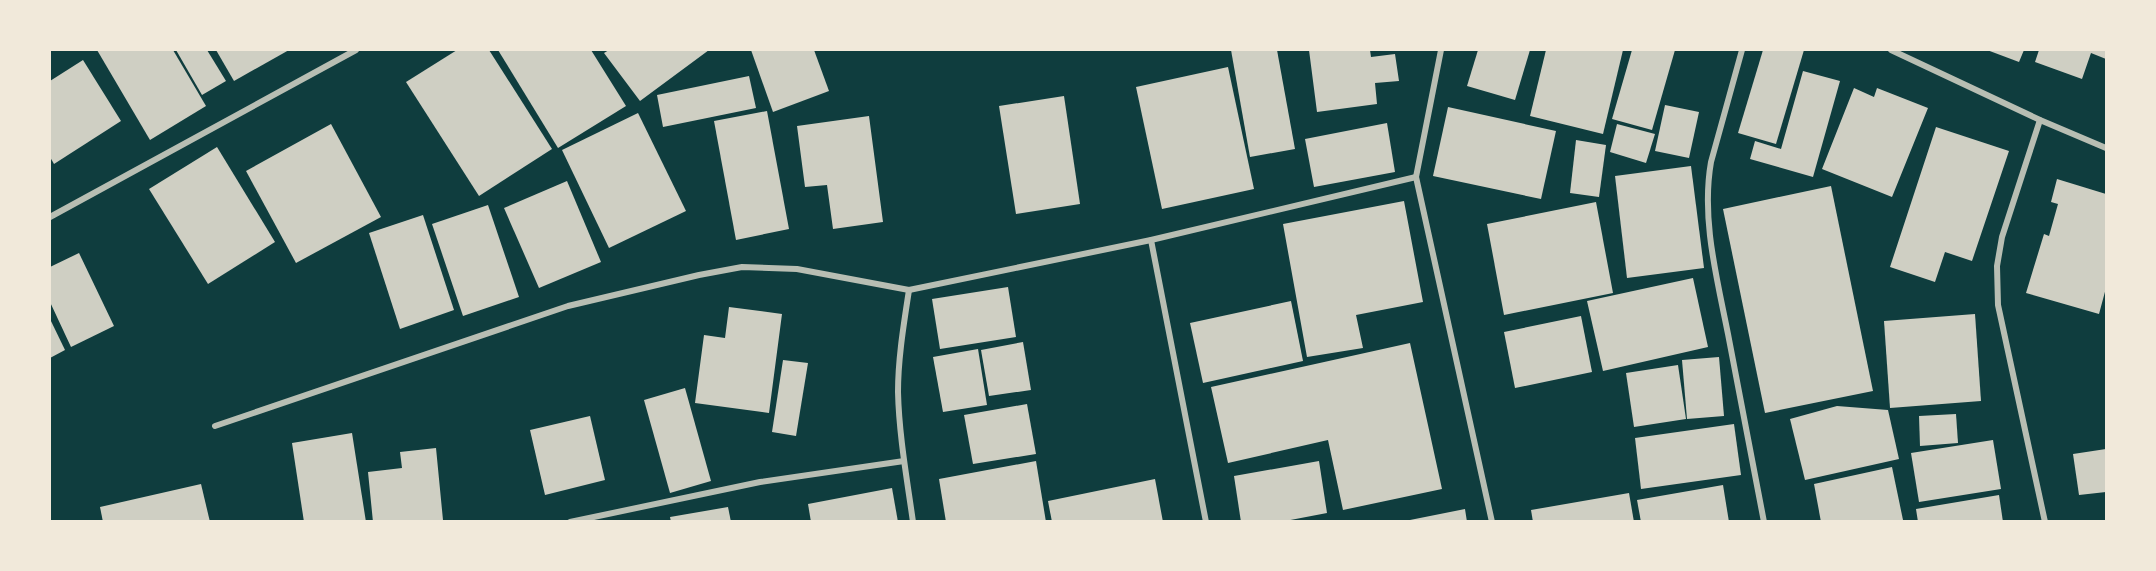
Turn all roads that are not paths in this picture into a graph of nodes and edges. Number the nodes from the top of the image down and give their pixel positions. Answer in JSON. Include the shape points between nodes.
{"nodes":[{"id":1,"x":356,"y":50,"type":"edge"},
{"id":2,"x":1441,"y":50,"type":"edge"},
{"id":3,"x":1742,"y":50,"type":"edge"},
{"id":4,"x":1891,"y":50,"type":"edge"},
{"id":5,"x":2040,"y":120,"type":"junction"},
{"id":6,"x":2106,"y":148,"type":"edge"},
{"id":7,"x":1416,"y":177,"type":"junction"},
{"id":8,"x":50,"y":217,"type":"edge"},
{"id":9,"x":1151,"y":240,"type":"junction"},
{"id":10,"x":909,"y":290,"type":"junction"},
{"id":11,"x":214,"y":426,"type":"dead end"},
{"id":12,"x":904,"y":461,"type":"junction"},
{"id":13,"x":570,"y":522,"type":"edge"},
{"id":14,"x":913,"y":522,"type":"edge"},
{"id":15,"x":1206,"y":522,"type":"edge"},
{"id":16,"x":1492,"y":522,"type":"edge"},
{"id":17,"x":1764,"y":522,"type":"edge"},
{"id":18,"x":2045,"y":522,"type":"edge"}],
"edges":[{"from":1,"to":8,"type":"street"},
{"from":2,"to":7,"type":"street"},
{"from":3,"to":17,"type":"street","via":[[1711,162],[1708,201],[1712,248]]},
{"from":4,"to":5,"type":"street"},
{"from":5,"to":6,"type":"street"},
{"from":5,"to":18,"type":"street","via":[[2002,237],[1997,266],[1998,305]]},
{"from":7,"to":9,"type":"street"},
{"from":7,"to":16,"type":"street"},
{"from":9,"to":10,"type":"street"},
{"from":9,"to":15,"type":"street"},
{"from":10,"to":11,"type":"street","via":[[797,269],[742,267],[699,275],[568,306]]},
{"from":10,"to":12,"type":"street","via":[[898,391]]},
{"from":12,"to":13,"type":"street","via":[[760,482]]},
{"from":12,"to":14,"type":"street"}]}
